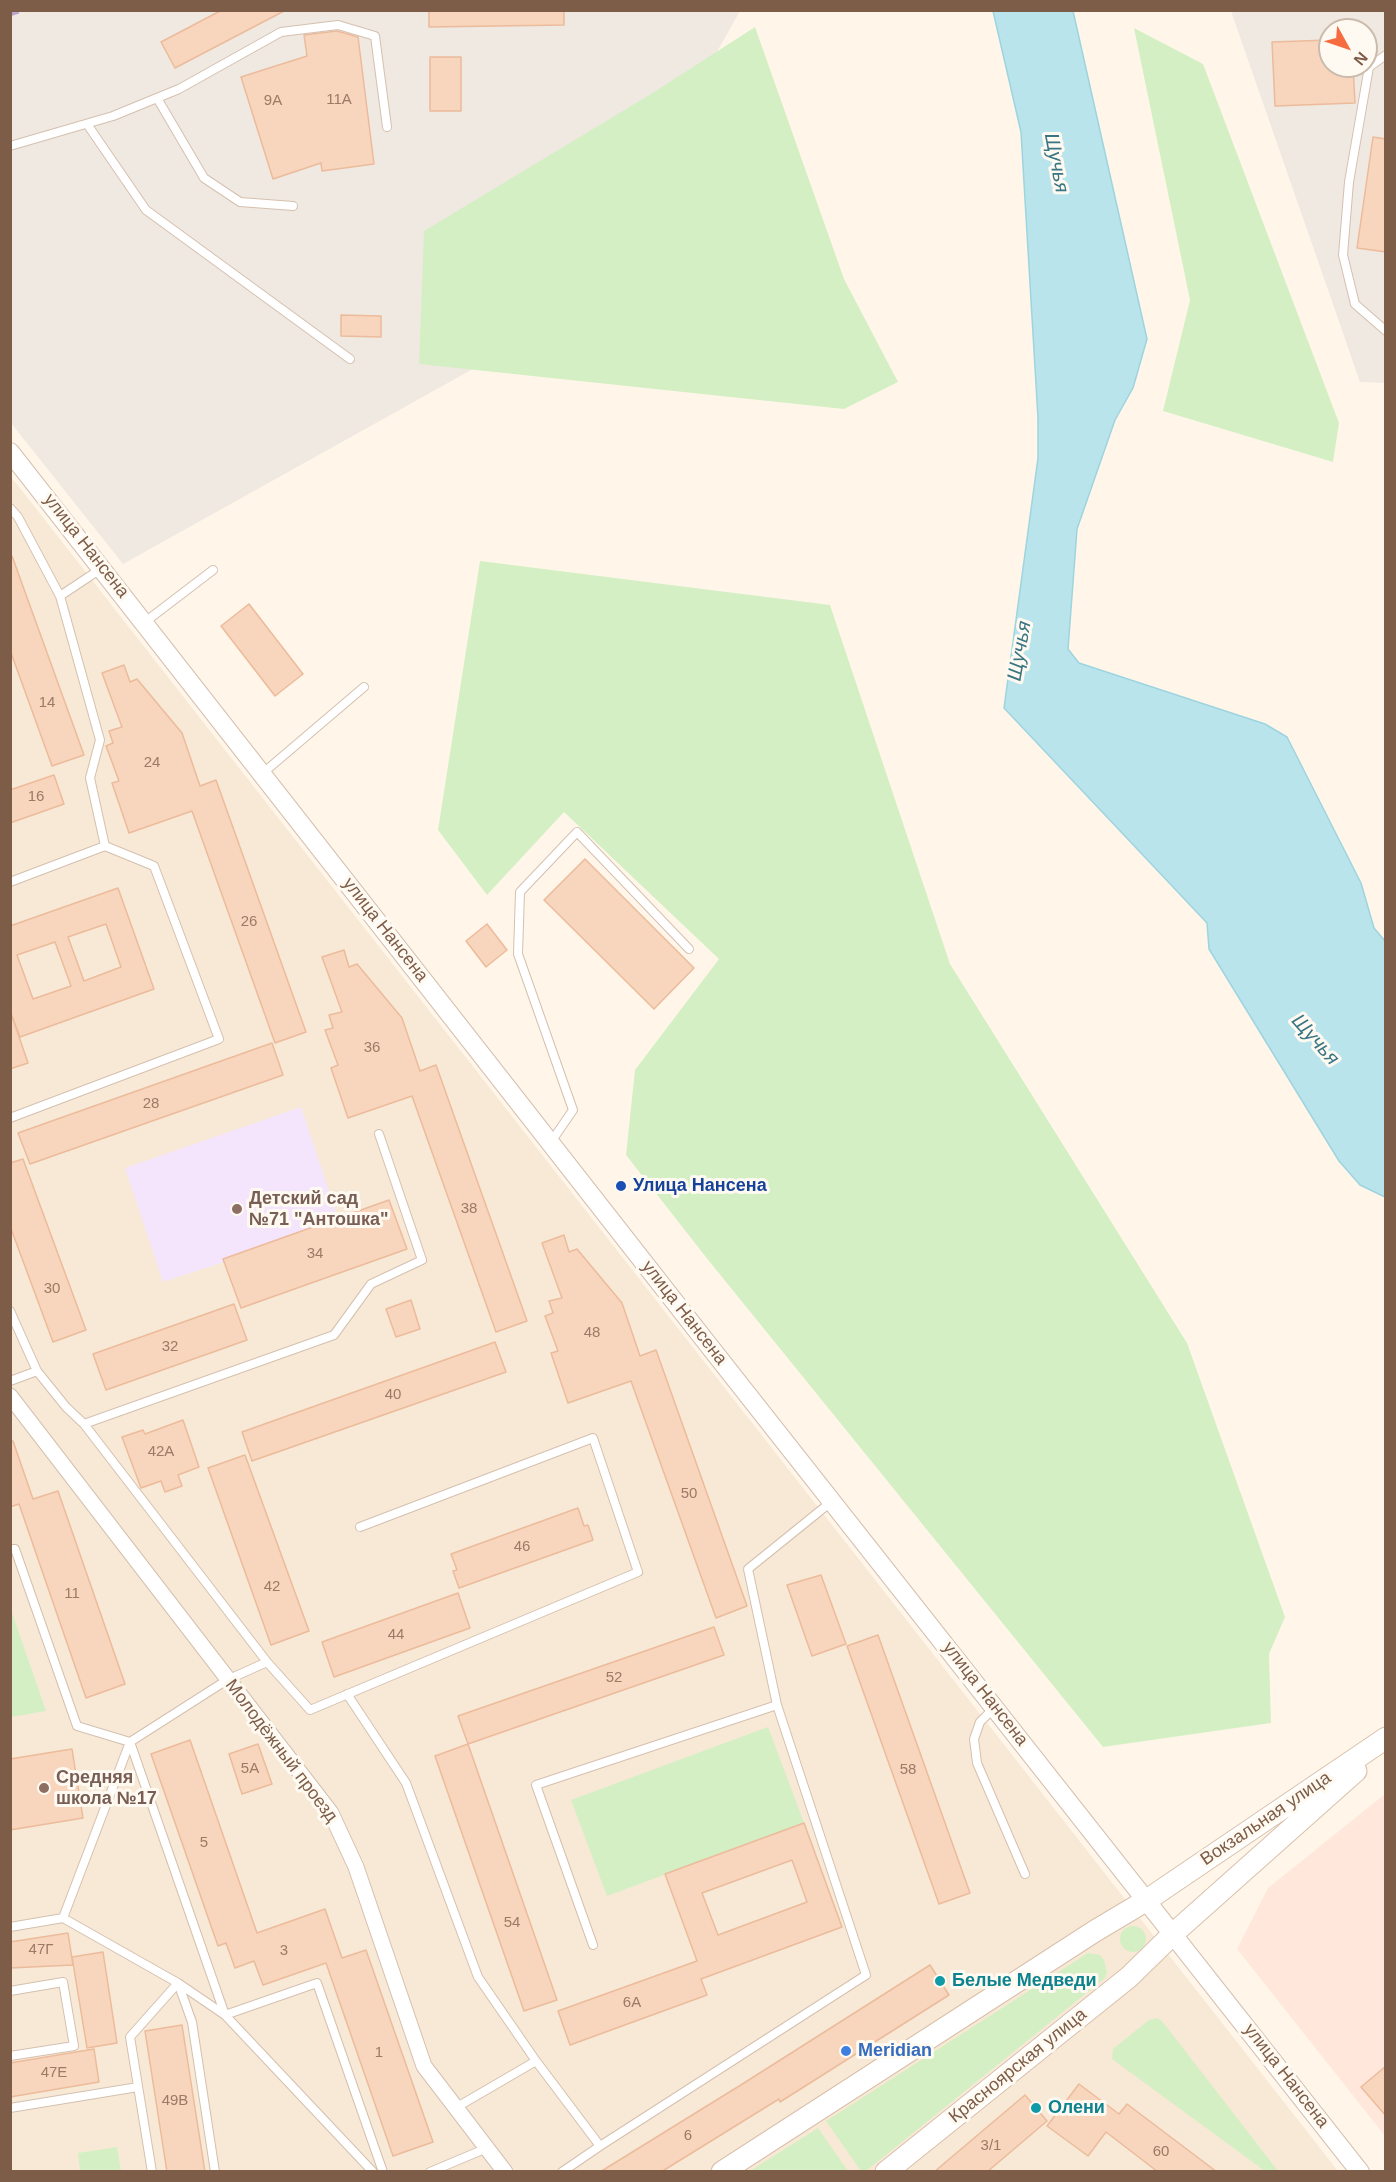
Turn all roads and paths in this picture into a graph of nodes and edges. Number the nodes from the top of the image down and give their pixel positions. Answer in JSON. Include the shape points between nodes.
{"nodes":[{"id":1,"x":1386,"y":55,"type":"edge"},
{"id":2,"x":157,"y":98,"type":"junction"},
{"id":3,"x":87,"y":124,"type":"junction"},
{"id":4,"x":387,"y":127,"type":"dead end"},
{"id":5,"x":10,"y":146,"type":"edge"},
{"id":6,"x":293,"y":206,"type":"dead end"},
{"id":7,"x":1386,"y":331,"type":"edge"},
{"id":8,"x":350,"y":359,"type":"dead end"},
{"id":9,"x":10,"y":452,"type":"edge"},
{"id":10,"x":10,"y":508,"type":"edge"},
{"id":11,"x":103,"y":568,"type":"junction"},
{"id":12,"x":213,"y":570,"type":"dead end"},
{"id":13,"x":60,"y":596,"type":"junction"},
{"id":14,"x":145,"y":622,"type":"junction"},
{"id":15,"x":364,"y":687,"type":"dead end"},
{"id":16,"x":263,"y":773,"type":"junction"},
{"id":17,"x":105,"y":846,"type":"junction"},
{"id":18,"x":10,"y":882,"type":"edge"},
{"id":19,"x":688,"y":949,"type":"dead end"},
{"id":20,"x":10,"y":1118,"type":"edge"},
{"id":21,"x":379,"y":1134,"type":"dead end"},
{"id":22,"x":551,"y":1142,"type":"junction"},
{"id":23,"x":10,"y":1311,"type":"edge"},
{"id":24,"x":37,"y":1371,"type":"junction"},
{"id":25,"x":10,"y":1381,"type":"edge"},
{"id":26,"x":10,"y":1396,"type":"edge"},
{"id":27,"x":84,"y":1424,"type":"junction"},
{"id":28,"x":832,"y":1501,"type":"junction"},
{"id":29,"x":360,"y":1527,"type":"dead end"},
{"id":30,"x":10,"y":1549,"type":"edge"},
{"id":31,"x":267,"y":1662,"type":"junction"},
{"id":32,"x":227,"y":1680,"type":"junction"},
{"id":33,"x":347,"y":1694,"type":"junction"},
{"id":34,"x":777,"y":1705,"type":"junction"},
{"id":35,"x":995,"y":1707,"type":"junction"},
{"id":36,"x":1386,"y":1738,"type":"edge"},
{"id":37,"x":130,"y":1742,"type":"junction"},
{"id":38,"x":1386,"y":1745,"type":"edge"},
{"id":39,"x":1025,"y":1874,"type":"dead end"},
{"id":40,"x":1147,"y":1900,"type":"junction"},
{"id":41,"x":63,"y":1918,"type":"junction"},
{"id":42,"x":10,"y":1927,"type":"edge"},
{"id":43,"x":1174,"y":1933,"type":"junction"},
{"id":44,"x":593,"y":1945,"type":"dead end"},
{"id":45,"x":178,"y":1983,"type":"junction"},
{"id":46,"x":10,"y":1991,"type":"edge"},
{"id":47,"x":225,"y":2014,"type":"junction"},
{"id":48,"x":10,"y":2056,"type":"edge"},
{"id":49,"x":536,"y":2061,"type":"junction"},
{"id":50,"x":138,"y":2087,"type":"junction"},
{"id":51,"x":457,"y":2107,"type":"junction"},
{"id":52,"x":10,"y":2108,"type":"edge"},
{"id":53,"x":600,"y":2146,"type":"junction"},
{"id":54,"x":487,"y":2148,"type":"junction"},
{"id":55,"x":152,"y":2172,"type":"edge"},
{"id":56,"x":216,"y":2172,"type":"edge"},
{"id":57,"x":373,"y":2172,"type":"edge"},
{"id":58,"x":383,"y":2172,"type":"edge"},
{"id":59,"x":430,"y":2172,"type":"edge"},
{"id":60,"x":505,"y":2172,"type":"edge"},
{"id":61,"x":562,"y":2172,"type":"edge"},
{"id":62,"x":722,"y":2172,"type":"edge"},
{"id":63,"x":886,"y":2172,"type":"edge"},
{"id":64,"x":1360,"y":2172,"type":"edge"}],
"edges":[{"from":1,"to":7,"type":"lane","via":[[1368,67],[1349,182],[1343,255],[1355,304]]},
{"from":2,"to":3,"type":"lane"},
{"from":2,"to":4,"type":"lane","via":[[281,32],[338,25],[375,36]]},
{"from":2,"to":6,"type":"lane","via":[[204,178],[240,202]]},
{"from":3,"to":5,"type":"lane"},
{"from":3,"to":8,"type":"lane","via":[[146,210]]},
{"from":9,"to":11,"type":"street","name":"улица Нансена"},
{"from":10,"to":13,"type":"lane"},
{"from":11,"to":13,"type":"lane"},
{"from":11,"to":14,"type":"street","name":"улица Нансена"},
{"from":12,"to":14,"type":"lane"},
{"from":13,"to":17,"type":"lane","via":[[100,740],[90,778]]},
{"from":14,"to":16,"type":"street","name":"улица Нансена"},
{"from":15,"to":16,"type":"lane"},
{"from":16,"to":22,"type":"street","name":"улица Нансена"},
{"from":17,"to":18,"type":"lane"},
{"from":17,"to":20,"type":"lane","via":[[154,866],[219,1039]]},
{"from":19,"to":22,"type":"lane","via":[[577,832],[520,892],[518,954],[573,1110]]},
{"from":21,"to":27,"type":"lane","via":[[422,1260],[371,1284],[334,1335]]},
{"from":22,"to":28,"type":"street","name":"улица Нансена"},
{"from":23,"to":24,"type":"lane"},
{"from":24,"to":25,"type":"lane"},
{"from":24,"to":27,"type":"lane"},
{"from":26,"to":32,"type":"street","name":"Молодёжный проезд"},
{"from":27,"to":31,"type":"lane"},
{"from":28,"to":34,"type":"lane","via":[[748,1569]]},
{"from":28,"to":35,"type":"street","name":"улица Нансена"},
{"from":29,"to":33,"type":"lane","via":[[593,1438],[638,1572]]},
{"from":30,"to":37,"type":"lane","via":[[15,1549],[77,1726]]},
{"from":31,"to":32,"type":"lane"},
{"from":31,"to":33,"type":"lane","via":[[310,1710]]},
{"from":32,"to":37,"type":"lane"},
{"from":32,"to":51,"type":"street","name":"Молодёжный проезд","via":[[331,1813],[356,1867],[424,2066]]},
{"from":33,"to":49,"type":"lane","via":[[406,1783],[478,1977]]},
{"from":34,"to":44,"type":"lane","via":[[536,1785]]},
{"from":34,"to":53,"type":"lane","via":[[866,1975]]},
{"from":35,"to":39,"type":"lane","via":[[980,1722],[974,1739],[977,1763]]},
{"from":35,"to":40,"type":"street","name":"улица Нансена"},
{"from":36,"to":40,"type":"main road","name":"Вокзальная улица"},
{"from":37,"to":41,"type":"lane"},
{"from":37,"to":47,"type":"lane"},
{"from":38,"to":43,"type":"main road","name":"Вокзальная улица"},
{"from":40,"to":43,"type":"street","name":"улица Нансена"},
{"from":40,"to":62,"type":"main road"},
{"from":41,"to":42,"type":"lane"},
{"from":41,"to":45,"type":"lane"},
{"from":43,"to":63,"type":"main road","name":"Красноярская улица","via":[[1128,1977]]},
{"from":43,"to":64,"type":"street","name":"улица Нансена"},
{"from":45,"to":47,"type":"lane"},
{"from":45,"to":50,"type":"lane","via":[[130,2037]]},
{"from":45,"to":56,"type":"lane","via":[[192,2022]]},
{"from":46,"to":48,"type":"lane","via":[[63,1982],[74,2046]]},
{"from":47,"to":57,"type":"lane"},
{"from":47,"to":58,"type":"lane","via":[[317,1983]]},
{"from":49,"to":51,"type":"lane"},
{"from":49,"to":53,"type":"lane"},
{"from":50,"to":52,"type":"lane"},
{"from":50,"to":55,"type":"lane"},
{"from":51,"to":54,"type":"street","name":"Молодёжный проезд"},
{"from":53,"to":61,"type":"lane"},
{"from":54,"to":59,"type":"lane"},
{"from":54,"to":60,"type":"street","name":"Молодёжный проезд"}]}
